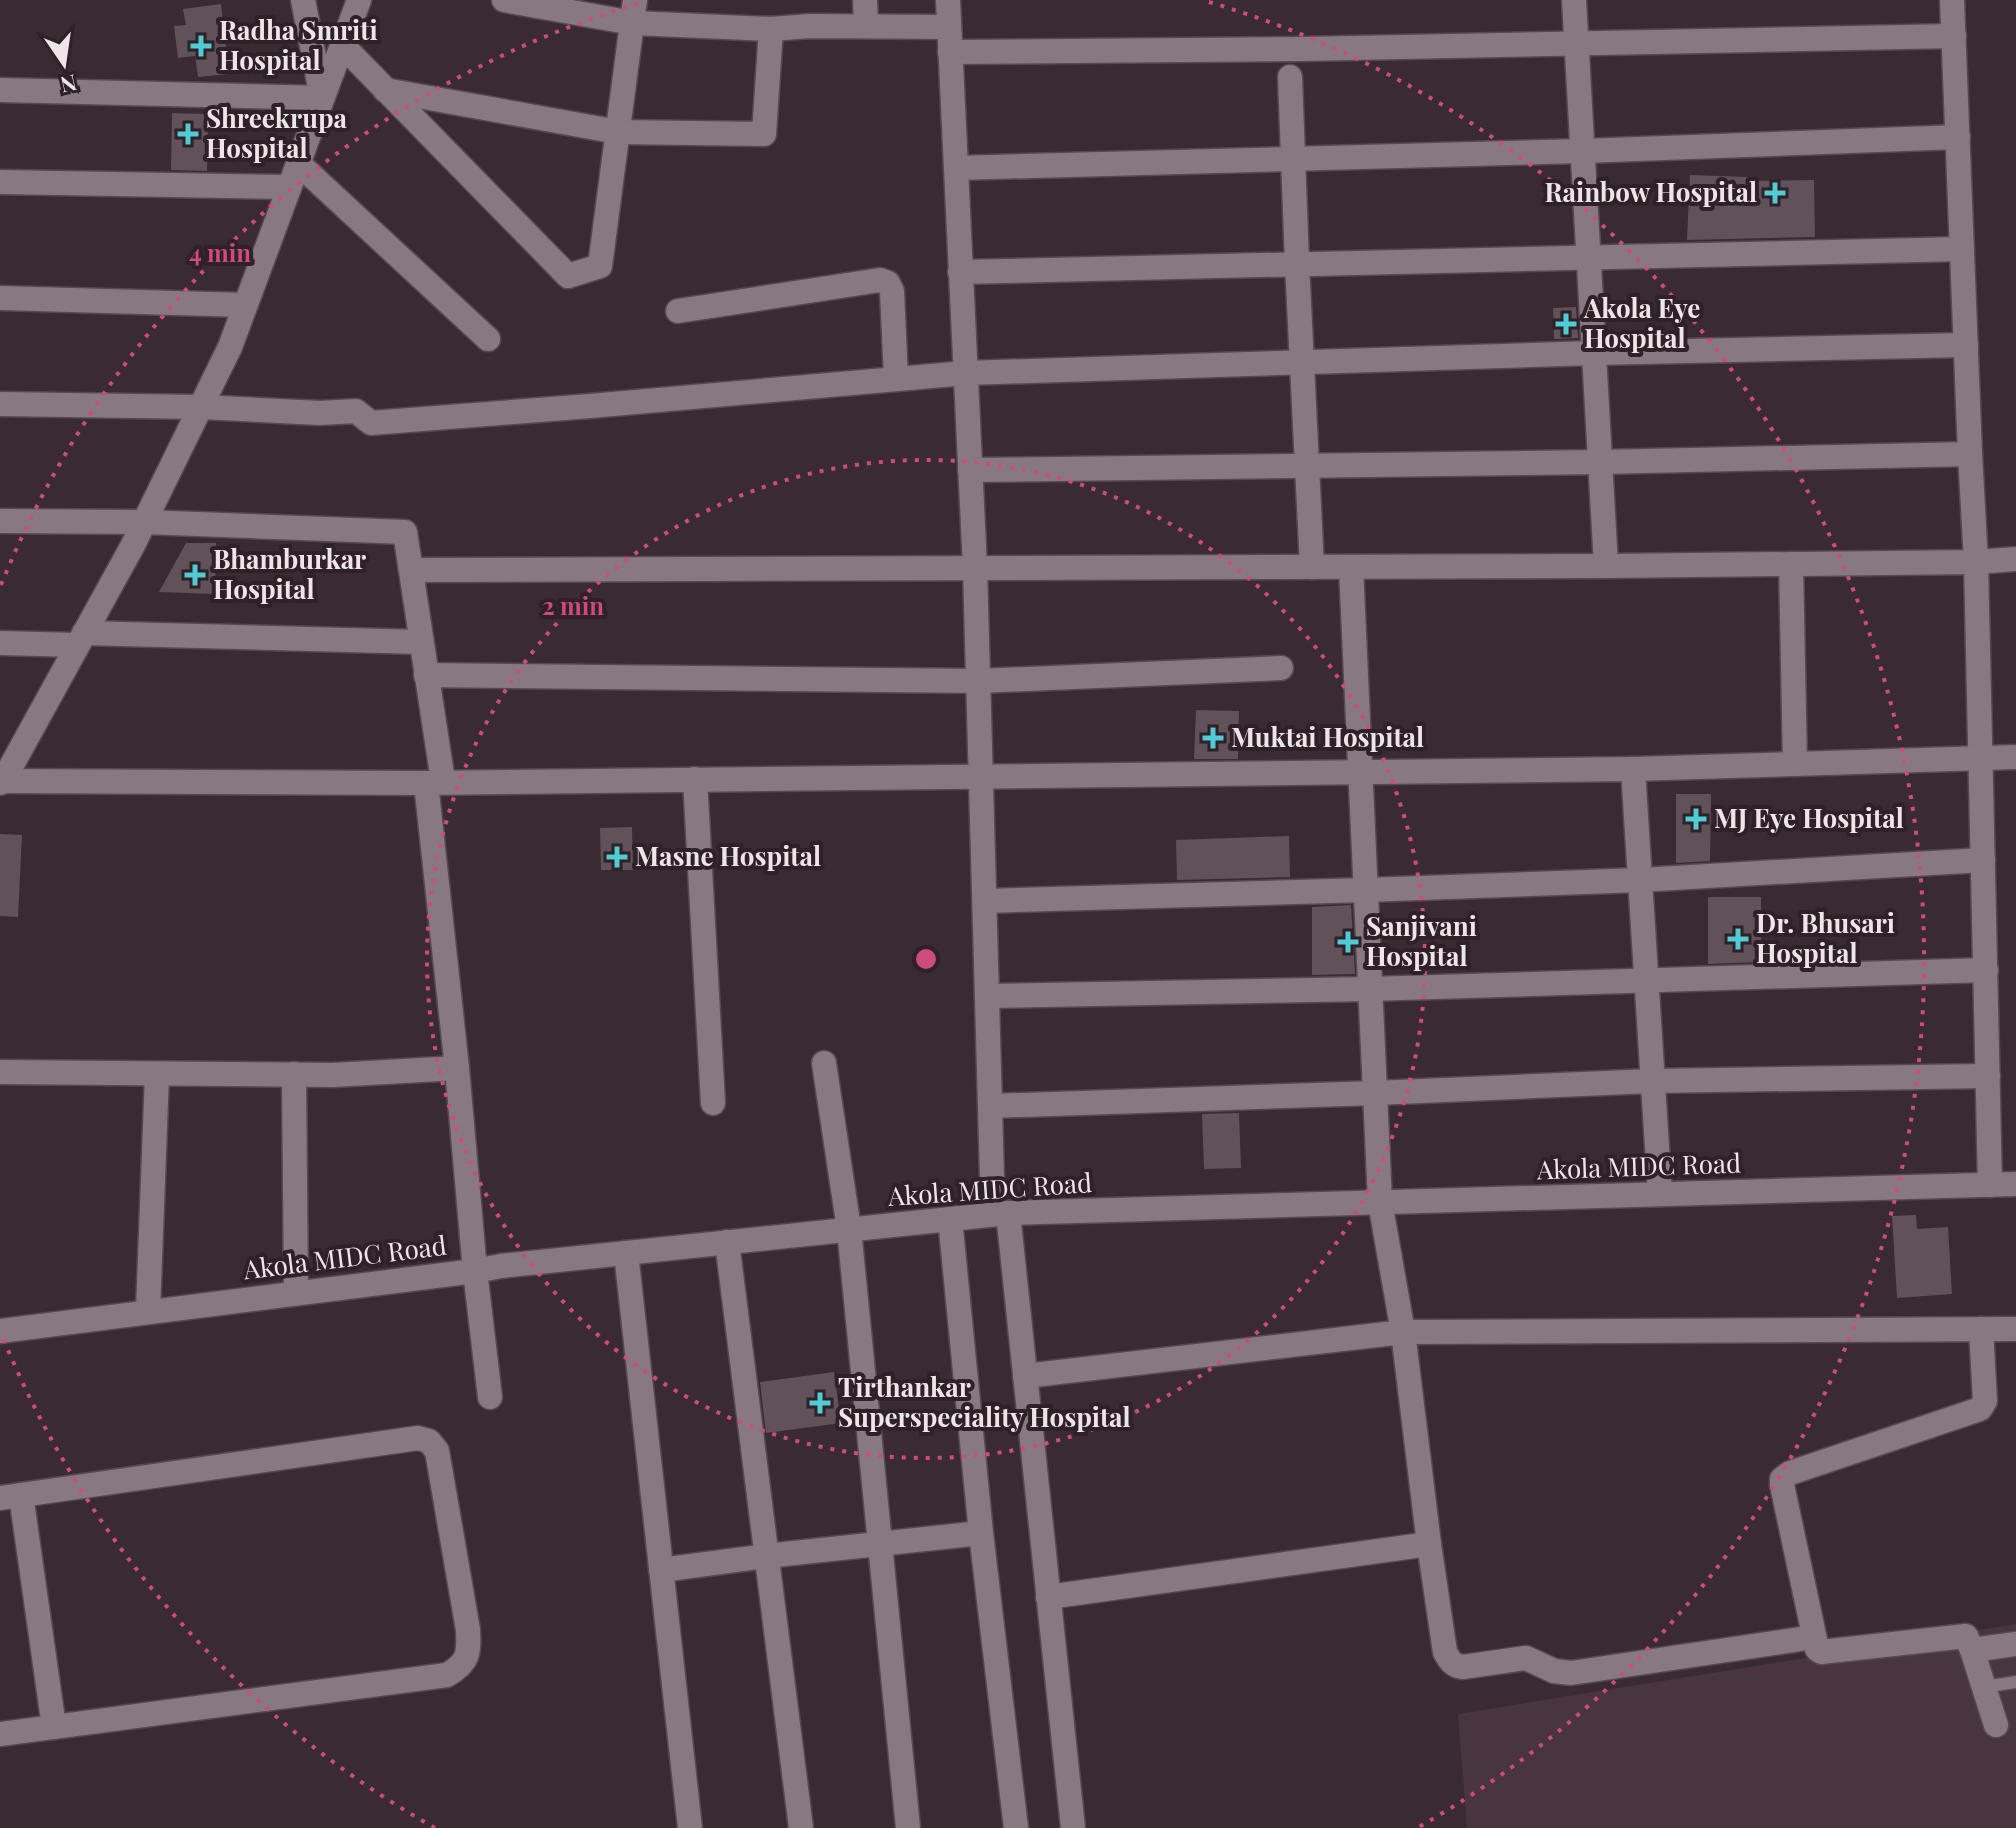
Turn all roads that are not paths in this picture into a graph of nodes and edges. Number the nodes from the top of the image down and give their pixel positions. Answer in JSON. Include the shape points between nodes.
{"nodes":[{"id":1,"x":303,"y":0,"type":"edge"},
{"id":2,"x":359,"y":0,"type":"edge"},
{"id":3,"x":504,"y":0,"type":"edge"},
{"id":4,"x":865,"y":0,"type":"edge"},
{"id":5,"x":948,"y":0,"type":"edge"},
{"id":6,"x":1574,"y":0,"type":"edge"},
{"id":7,"x":1952,"y":0,"type":"edge"},
{"id":8,"x":634,"y":12,"type":"edge"},
{"id":9,"x":866,"y":26,"type":"junction"},
{"id":10,"x":949,"y":27,"type":"junction"},
{"id":11,"x":771,"y":29,"type":"junction"},
{"id":12,"x":1954,"y":36,"type":"junction"},
{"id":13,"x":1577,"y":44,"type":"junction"},
{"id":14,"x":342,"y":45,"type":"junction"},
{"id":15,"x":950,"y":52,"type":"junction"},
{"id":16,"x":1290,"y":77,"type":"dead end"},
{"id":17,"x":0,"y":90,"type":"edge"},
{"id":18,"x":385,"y":90,"type":"junction"},
{"id":19,"x":322,"y":98,"type":"junction"},
{"id":20,"x":618,"y":132,"type":"junction"},
{"id":21,"x":1958,"y":137,"type":"junction"},
{"id":22,"x":1583,"y":151,"type":"junction"},
{"id":23,"x":1292,"y":159,"type":"junction"},
{"id":24,"x":298,"y":163,"type":"junction"},
{"id":25,"x":956,"y":168,"type":"junction"},
{"id":26,"x":0,"y":182,"type":"edge"},
{"id":27,"x":289,"y":187,"type":"junction"},
{"id":28,"x":1962,"y":249,"type":"junction"},
{"id":29,"x":1589,"y":256,"type":"junction"},
{"id":30,"x":1297,"y":263,"type":"junction"},
{"id":31,"x":960,"y":272,"type":"junction"},
{"id":32,"x":0,"y":298,"type":"edge"},
{"id":33,"x":245,"y":305,"type":"junction"},
{"id":34,"x":678,"y":311,"type":"dead end"},
{"id":35,"x":488,"y":339,"type":"dead end"},
{"id":36,"x":1966,"y":345,"type":"junction"},
{"id":37,"x":1594,"y":353,"type":"junction"},
{"id":38,"x":1302,"y":362,"type":"junction"},
{"id":39,"x":966,"y":373,"type":"junction"},
{"id":40,"x":896,"y":379,"type":"junction"},
{"id":41,"x":0,"y":404,"type":"edge"},
{"id":42,"x":201,"y":407,"type":"junction"},
{"id":43,"x":1970,"y":454,"type":"junction"},
{"id":44,"x":1600,"y":462,"type":"junction"},
{"id":45,"x":1307,"y":465,"type":"junction"},
{"id":46,"x":970,"y":470,"type":"junction"},
{"id":47,"x":0,"y":521,"type":"edge"},
{"id":48,"x":144,"y":522,"type":"junction"},
{"id":49,"x":2016,"y":559,"type":"edge"},
{"id":50,"x":1976,"y":562,"type":"junction"},
{"id":51,"x":1791,"y":564,"type":"junction"},
{"id":52,"x":1606,"y":566,"type":"junction"},
{"id":53,"x":1312,"y":567,"type":"junction"},
{"id":54,"x":1351,"y":567,"type":"junction"},
{"id":55,"x":975,"y":568,"type":"junction"},
{"id":56,"x":411,"y":570,"type":"junction"},
{"id":57,"x":80,"y":639,"type":"junction"},
{"id":58,"x":421,"y":642,"type":"junction"},
{"id":59,"x":0,"y":643,"type":"edge"},
{"id":60,"x":1281,"y":668,"type":"dead end"},
{"id":61,"x":426,"y":675,"type":"junction"},
{"id":62,"x":979,"y":681,"type":"junction"},
{"id":63,"x":2016,"y":757,"type":"edge"},
{"id":64,"x":1982,"y":758,"type":"junction"},
{"id":65,"x":1795,"y":764,"type":"junction"},
{"id":66,"x":1633,"y":769,"type":"junction"},
{"id":67,"x":1359,"y":772,"type":"junction"},
{"id":68,"x":982,"y":776,"type":"junction"},
{"id":69,"x":695,"y":779,"type":"junction"},
{"id":70,"x":1,"y":782,"type":"edge"},
{"id":71,"x":434,"y":782,"type":"junction"},
{"id":72,"x":1983,"y":860,"type":"junction"},
{"id":73,"x":1640,"y":880,"type":"junction"},
{"id":74,"x":1365,"y":890,"type":"junction"},
{"id":75,"x":985,"y":901,"type":"junction"},
{"id":76,"x":1986,"y":970,"type":"junction"},
{"id":77,"x":1645,"y":980,"type":"junction"},
{"id":78,"x":1369,"y":989,"type":"junction"},
{"id":79,"x":988,"y":996,"type":"junction"},
{"id":80,"x":824,"y":1063,"type":"dead end"},
{"id":81,"x":457,"y":1068,"type":"junction"},
{"id":82,"x":0,"y":1072,"type":"edge"},
{"id":83,"x":157,"y":1074,"type":"junction"},
{"id":84,"x":294,"y":1074,"type":"junction"},
{"id":85,"x":1988,"y":1076,"type":"junction"},
{"id":86,"x":1652,"y":1081,"type":"junction"},
{"id":87,"x":1375,"y":1093,"type":"junction"},
{"id":88,"x":713,"y":1103,"type":"dead end"},
{"id":89,"x":991,"y":1106,"type":"junction"},
{"id":90,"x":2016,"y":1184,"type":"edge"},
{"id":91,"x":1990,"y":1185,"type":"junction"},
{"id":92,"x":1660,"y":1194,"type":"junction"},
{"id":93,"x":1380,"y":1202,"type":"junction"},
{"id":94,"x":1000,"y":1213,"type":"junction"},
{"id":95,"x":950,"y":1219,"type":"junction"},
{"id":96,"x":849,"y":1229,"type":"junction"},
{"id":97,"x":727,"y":1242,"type":"junction"},
{"id":98,"x":626,"y":1253,"type":"junction"},
{"id":99,"x":475,"y":1271,"type":"junction"},
{"id":100,"x":296,"y":1292,"type":"junction"},
{"id":101,"x":148,"y":1311,"type":"junction"},
{"id":102,"x":1981,"y":1329,"type":"junction"},
{"id":103,"x":2016,"y":1329,"type":"edge"},
{"id":104,"x":0,"y":1331,"type":"edge"},
{"id":105,"x":1403,"y":1332,"type":"junction"},
{"id":106,"x":1025,"y":1376,"type":"junction"},
{"id":107,"x":490,"y":1397,"type":"dead end"},
{"id":108,"x":11,"y":1496,"type":"edge"},
{"id":109,"x":981,"y":1533,"type":"junction"},
{"id":110,"x":881,"y":1543,"type":"junction"},
{"id":111,"x":1429,"y":1544,"type":"junction"},
{"id":112,"x":766,"y":1556,"type":"junction"},
{"id":113,"x":661,"y":1570,"type":"junction"},
{"id":114,"x":1048,"y":1597,"type":"junction"},
{"id":115,"x":1814,"y":1637,"type":"junction"},
{"id":116,"x":2016,"y":1644,"type":"edge"},
{"id":117,"x":1972,"y":1650,"type":"junction"},
{"id":118,"x":2016,"y":1682,"type":"edge"},
{"id":119,"x":1984,"y":1687,"type":"junction"},
{"id":120,"x":1996,"y":1725,"type":"dead end"},
{"id":121,"x":54,"y":1727,"type":"junction"},
{"id":122,"x":0,"y":1734,"type":"edge"},
{"id":123,"x":690,"y":1828,"type":"edge"},
{"id":124,"x":801,"y":1828,"type":"edge"},
{"id":125,"x":908,"y":1828,"type":"edge"},
{"id":126,"x":1016,"y":1828,"type":"edge"},
{"id":127,"x":1073,"y":1828,"type":"edge"}],
"edges":[{"from":1,"to":19,"type":"street"},
{"from":2,"to":14,"type":"street"},
{"from":3,"to":8,"type":"street"},
{"from":4,"to":9,"type":"street"},
{"from":5,"to":10,"type":"street"},
{"from":6,"to":13,"type":"street"},
{"from":7,"to":12,"type":"street"},
{"from":8,"to":11,"type":"street"},
{"from":8,"to":20,"type":"street"},
{"from":9,"to":10,"type":"street"},
{"from":9,"to":11,"type":"street"},
{"from":10,"to":15,"type":"street"},
{"from":11,"to":20,"type":"street","via":[[764,134]]},
{"from":12,"to":13,"type":"street"},
{"from":12,"to":21,"type":"street"},
{"from":13,"to":15,"type":"street"},
{"from":13,"to":22,"type":"street"},
{"from":14,"to":18,"type":"street"},
{"from":14,"to":19,"type":"street"},
{"from":15,"to":25,"type":"street"},
{"from":16,"to":23,"type":"street"},
{"from":17,"to":19,"type":"street"},
{"from":18,"to":20,"type":"street"},
{"from":18,"to":20,"type":"street","via":[[568,276],[600,266]]},
{"from":19,"to":24,"type":"street"},
{"from":21,"to":22,"type":"street"},
{"from":21,"to":28,"type":"street"},
{"from":22,"to":23,"type":"street"},
{"from":22,"to":29,"type":"street"},
{"from":23,"to":25,"type":"street"},
{"from":23,"to":30,"type":"street"},
{"from":24,"to":27,"type":"street"},
{"from":24,"to":35,"type":"street"},
{"from":25,"to":31,"type":"street"},
{"from":26,"to":27,"type":"street"},
{"from":27,"to":33,"type":"street"},
{"from":28,"to":29,"type":"street"},
{"from":28,"to":36,"type":"street"},
{"from":29,"to":30,"type":"street"},
{"from":29,"to":37,"type":"street"},
{"from":30,"to":31,"type":"street"},
{"from":30,"to":38,"type":"street"},
{"from":31,"to":39,"type":"street"},
{"from":32,"to":33,"type":"street"},
{"from":33,"to":42,"type":"street"},
{"from":34,"to":40,"type":"street","via":[[880,280],[892,291]]},
{"from":36,"to":37,"type":"street"},
{"from":36,"to":43,"type":"street"},
{"from":37,"to":38,"type":"street"},
{"from":37,"to":44,"type":"street"},
{"from":38,"to":39,"type":"street"},
{"from":38,"to":45,"type":"street"},
{"from":39,"to":40,"type":"street"},
{"from":39,"to":46,"type":"street"},
{"from":40,"to":42,"type":"street","via":[[371,423],[356,411]]},
{"from":41,"to":42,"type":"street"},
{"from":42,"to":48,"type":"street"},
{"from":43,"to":44,"type":"street"},
{"from":43,"to":50,"type":"street"},
{"from":44,"to":45,"type":"street"},
{"from":44,"to":52,"type":"street"},
{"from":45,"to":46,"type":"street"},
{"from":45,"to":53,"type":"street"},
{"from":46,"to":55,"type":"street"},
{"from":47,"to":48,"type":"street"},
{"from":48,"to":56,"type":"street","via":[[405,532]]},
{"from":48,"to":57,"type":"street"},
{"from":49,"to":50,"type":"street"},
{"from":50,"to":51,"type":"street"},
{"from":50,"to":64,"type":"street"},
{"from":51,"to":52,"type":"street"},
{"from":51,"to":65,"type":"street"},
{"from":52,"to":54,"type":"street"},
{"from":53,"to":54,"type":"street"},
{"from":53,"to":55,"type":"street"},
{"from":54,"to":67,"type":"street"},
{"from":55,"to":56,"type":"street"},
{"from":55,"to":62,"type":"street"},
{"from":56,"to":58,"type":"street"},
{"from":57,"to":58,"type":"street"},
{"from":57,"to":59,"type":"street"},
{"from":57,"to":70,"type":"street"},
{"from":58,"to":61,"type":"street"},
{"from":60,"to":62,"type":"street"},
{"from":61,"to":62,"type":"street"},
{"from":61,"to":71,"type":"street"},
{"from":62,"to":68,"type":"street"},
{"from":63,"to":64,"type":"street"},
{"from":64,"to":65,"type":"street"},
{"from":64,"to":72,"type":"street"},
{"from":65,"to":66,"type":"street"},
{"from":66,"to":67,"type":"street"},
{"from":66,"to":73,"type":"street"},
{"from":67,"to":68,"type":"street"},
{"from":67,"to":74,"type":"street"},
{"from":68,"to":69,"type":"street"},
{"from":68,"to":75,"type":"street"},
{"from":69,"to":71,"type":"street"},
{"from":69,"to":88,"type":"street"},
{"from":70,"to":71,"type":"street"},
{"from":71,"to":81,"type":"street"},
{"from":72,"to":73,"type":"street"},
{"from":72,"to":76,"type":"street"},
{"from":73,"to":74,"type":"street"},
{"from":73,"to":77,"type":"street"},
{"from":74,"to":75,"type":"street"},
{"from":74,"to":78,"type":"street"},
{"from":75,"to":79,"type":"street"},
{"from":76,"to":77,"type":"street"},
{"from":76,"to":85,"type":"street"},
{"from":77,"to":78,"type":"street"},
{"from":77,"to":86,"type":"street"},
{"from":78,"to":79,"type":"street"},
{"from":78,"to":87,"type":"street"},
{"from":79,"to":89,"type":"street"},
{"from":80,"to":96,"type":"street"},
{"from":81,"to":84,"type":"street"},
{"from":81,"to":99,"type":"street"},
{"from":82,"to":83,"type":"street"},
{"from":83,"to":84,"type":"street"},
{"from":83,"to":101,"type":"street"},
{"from":84,"to":100,"type":"street"},
{"from":85,"to":86,"type":"street"},
{"from":85,"to":91,"type":"street"},
{"from":86,"to":87,"type":"street"},
{"from":86,"to":92,"type":"street"},
{"from":87,"to":89,"type":"street"},
{"from":87,"to":93,"type":"street"},
{"from":89,"to":94,"type":"street"},
{"from":90,"to":91,"type":"street","name":"Akola MIDC Road"},
{"from":91,"to":92,"type":"street","name":"Akola MIDC Road"},
{"from":92,"to":93,"type":"street","name":"Akola MIDC Road"},
{"from":93,"to":94,"type":"street","name":"Akola MIDC Road"},
{"from":93,"to":105,"type":"street"},
{"from":94,"to":95,"type":"street","name":"Akola MIDC Road"},
{"from":94,"to":106,"type":"street"},
{"from":95,"to":96,"type":"street","name":"Akola MIDC Road"},
{"from":95,"to":109,"type":"street"},
{"from":96,"to":97,"type":"street","name":"Akola MIDC Road"},
{"from":96,"to":110,"type":"street"},
{"from":97,"to":98,"type":"street","name":"Akola MIDC Road"},
{"from":97,"to":112,"type":"street"},
{"from":98,"to":99,"type":"street","name":"Akola MIDC Road"},
{"from":98,"to":113,"type":"street"},
{"from":99,"to":100,"type":"street","name":"Akola MIDC Road"},
{"from":99,"to":107,"type":"street"},
{"from":100,"to":101,"type":"street","name":"Akola MIDC Road"},
{"from":101,"to":104,"type":"street","name":"Akola MIDC Road"},
{"from":102,"to":103,"type":"street"},
{"from":102,"to":105,"type":"street"},
{"from":102,"to":115,"type":"street","via":[[1985,1401],[1980,1409],[1782,1479]]},
{"from":105,"to":106,"type":"street"},
{"from":105,"to":111,"type":"street"},
{"from":106,"to":114,"type":"street"},
{"from":108,"to":121,"type":"street"},
{"from":108,"to":121,"type":"street","via":[[418,1438],[437,1451],[468,1630],[469,1651],[462,1666],[447,1675]]},
{"from":109,"to":110,"type":"street"},
{"from":109,"to":126,"type":"street"},
{"from":110,"to":112,"type":"street"},
{"from":110,"to":125,"type":"street"},
{"from":111,"to":114,"type":"street"},
{"from":111,"to":115,"type":"street","via":[[1445,1652],[1456,1666],[1526,1658],[1571,1673]]},
{"from":112,"to":113,"type":"street"},
{"from":112,"to":124,"type":"street"},
{"from":113,"to":123,"type":"street"},
{"from":114,"to":127,"type":"street"},
{"from":115,"to":117,"type":"street","via":[[1821,1652],[1963,1635]]},
{"from":116,"to":117,"type":"street"},
{"from":117,"to":119,"type":"street"},
{"from":118,"to":119,"type":"lane"},
{"from":119,"to":120,"type":"street"},
{"from":121,"to":122,"type":"street"}]}
